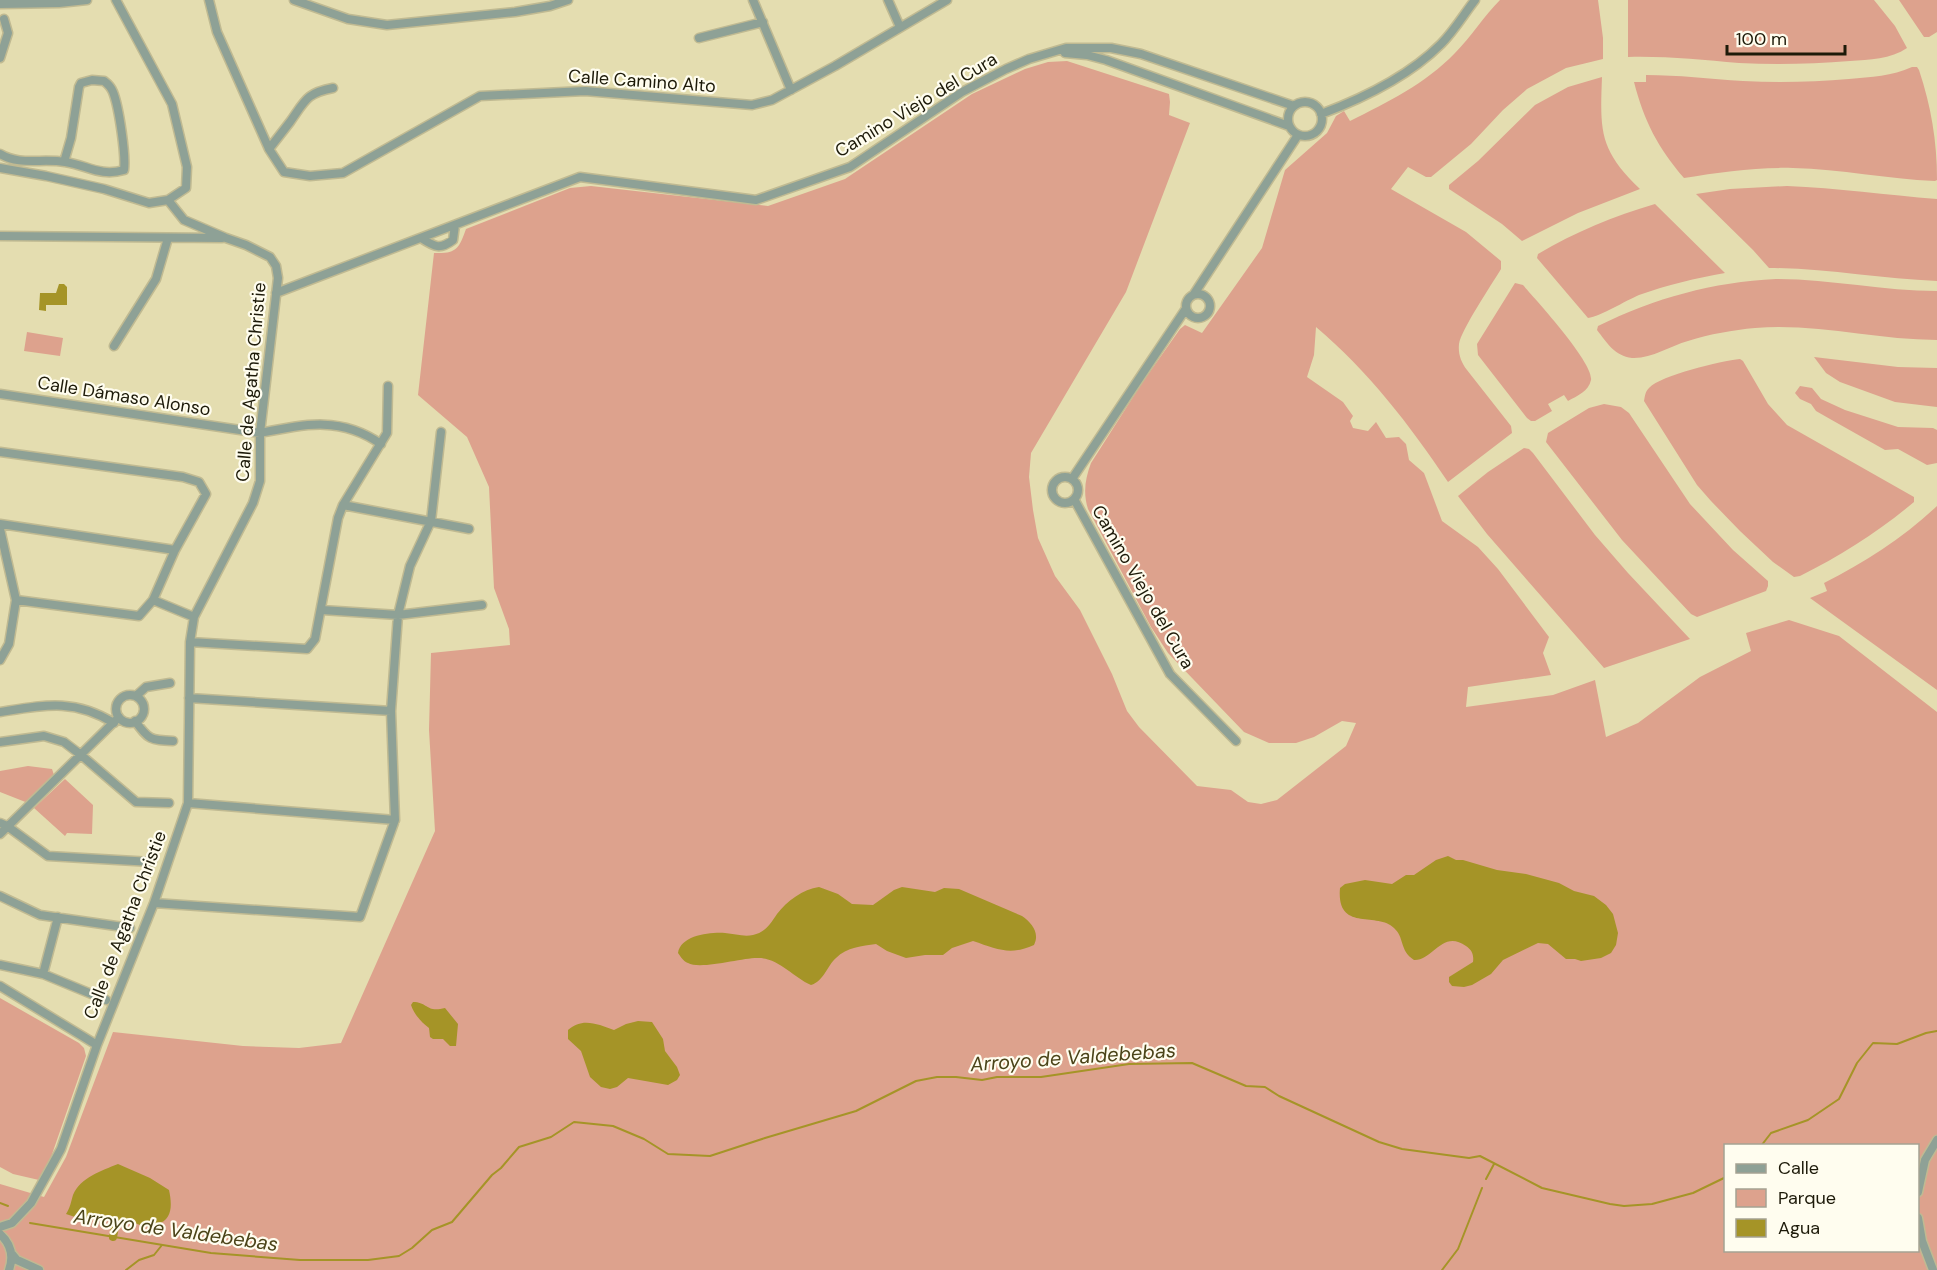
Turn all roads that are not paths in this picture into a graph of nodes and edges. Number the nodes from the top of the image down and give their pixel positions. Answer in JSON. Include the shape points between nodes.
{"nodes":[{"id":1,"x":87,"y":0,"type":"edge"},
{"id":2,"x":116,"y":0,"type":"edge"},
{"id":3,"x":209,"y":0,"type":"edge"},
{"id":4,"x":294,"y":0,"type":"edge"},
{"id":5,"x":568,"y":0,"type":"edge"},
{"id":6,"x":753,"y":0,"type":"edge"},
{"id":7,"x":888,"y":0,"type":"edge"},
{"id":8,"x":947,"y":0,"type":"edge"},
{"id":9,"x":1475,"y":0,"type":"edge"},
{"id":10,"x":3,"y":4,"type":"edge"},
{"id":11,"x":2,"y":22,"type":"edge"},
{"id":12,"x":762,"y":22,"type":"junction"},
{"id":13,"x":900,"y":27,"type":"junction"},
{"id":14,"x":699,"y":38,"type":"dead end"},
{"id":15,"x":1046,"y":54,"type":"junction"},
{"id":16,"x":0,"y":58,"type":"edge"},
{"id":17,"x":333,"y":88,"type":"dead end"},
{"id":18,"x":791,"y":90,"type":"junction"},
{"id":19,"x":1294,"y":106,"type":"junction"},
{"id":20,"x":1321,"y":114,"type":"junction"},
{"id":21,"x":1289,"y":126,"type":"junction"},
{"id":22,"x":1298,"y":135,"type":"junction"},
{"id":23,"x":269,"y":149,"type":"junction"},
{"id":24,"x":0,"y":154,"type":"edge"},
{"id":25,"x":64,"y":162,"type":"junction"},
{"id":26,"x":0,"y":168,"type":"edge"},
{"id":27,"x":168,"y":200,"type":"junction"},
{"id":28,"x":455,"y":225,"type":"junction"},
{"id":29,"x":0,"y":236,"type":"edge"},
{"id":30,"x":168,"y":237,"type":"junction"},
{"id":31,"x":226,"y":238,"type":"junction"},
{"id":32,"x":421,"y":238,"type":"junction"},
{"id":33,"x":1208,"y":273,"type":"junction"},
{"id":34,"x":276,"y":293,"type":"junction"},
{"id":35,"x":1194,"y":294,"type":"junction"},
{"id":36,"x":1209,"y":300,"type":"junction"},
{"id":37,"x":1188,"y":314,"type":"junction"},
{"id":38,"x":114,"y":346,"type":"dead end"},
{"id":39,"x":388,"y":386,"type":"dead end"},
{"id":40,"x":0,"y":394,"type":"edge"},
{"id":41,"x":441,"y":432,"type":"dead end"},
{"id":42,"x":260,"y":433,"type":"junction"},
{"id":43,"x":381,"y":444,"type":"junction"},
{"id":44,"x":0,"y":452,"type":"edge"},
{"id":45,"x":1072,"y":479,"type":"junction"},
{"id":46,"x":1074,"y":499,"type":"junction"},
{"id":47,"x":343,"y":505,"type":"junction"},
{"id":48,"x":430,"y":521,"type":"junction"},
{"id":49,"x":0,"y":524,"type":"edge"},
{"id":50,"x":0,"y":529,"type":"edge"},
{"id":51,"x":469,"y":529,"type":"dead end"},
{"id":52,"x":175,"y":550,"type":"junction"},
{"id":53,"x":16,"y":600,"type":"junction"},
{"id":54,"x":153,"y":600,"type":"junction"},
{"id":55,"x":482,"y":605,"type":"dead end"},
{"id":56,"x":322,"y":610,"type":"junction"},
{"id":57,"x":398,"y":615,"type":"junction"},
{"id":58,"x":194,"y":617,"type":"junction"},
{"id":59,"x":190,"y":642,"type":"junction"},
{"id":60,"x":0,"y":660,"type":"edge"},
{"id":61,"x":171,"y":683,"type":"dead end"},
{"id":62,"x":136,"y":696,"type":"junction"},
{"id":63,"x":189,"y":698,"type":"junction"},
{"id":64,"x":391,"y":711,"type":"junction"},
{"id":65,"x":0,"y":712,"type":"edge"},
{"id":66,"x":116,"y":720,"type":"junction"},
{"id":67,"x":135,"y":721,"type":"junction"},
{"id":68,"x":173,"y":741,"type":"dead end"},
{"id":69,"x":1236,"y":741,"type":"dead end"},
{"id":70,"x":0,"y":742,"type":"edge"},
{"id":71,"x":81,"y":755,"type":"junction"},
{"id":72,"x":169,"y":803,"type":"dead end"},
{"id":73,"x":188,"y":803,"type":"junction"},
{"id":74,"x":395,"y":820,"type":"junction"},
{"id":75,"x":4,"y":824,"type":"edge"},
{"id":76,"x":0,"y":834,"type":"edge"},
{"id":77,"x":152,"y":862,"type":"dead end"},
{"id":78,"x":0,"y":896,"type":"edge"},
{"id":79,"x":154,"y":903,"type":"junction"},
{"id":80,"x":58,"y":917,"type":"junction"},
{"id":81,"x":130,"y":928,"type":"dead end"},
{"id":82,"x":0,"y":965,"type":"edge"},
{"id":83,"x":43,"y":974,"type":"junction"},
{"id":84,"x":0,"y":986,"type":"edge"},
{"id":85,"x":106,"y":1000,"type":"dead end"},
{"id":86,"x":97,"y":1045,"type":"junction"},
{"id":87,"x":1937,"y":1140,"type":"edge"},
{"id":88,"x":1919,"y":1184,"type":"edge"},
{"id":89,"x":12,"y":1223,"type":"junction"},
{"id":90,"x":0,"y":1227,"type":"edge"},
{"id":91,"x":1919,"y":1227,"type":"edge"},
{"id":92,"x":0,"y":1234,"type":"edge"},
{"id":93,"x":10,"y":1249,"type":"junction"},
{"id":94,"x":9,"y":1270,"type":"edge"},
{"id":95,"x":39,"y":1270,"type":"edge"},
{"id":96,"x":1933,"y":1270,"type":"edge"}],
"edges":[{"from":1,"to":10,"type":"street"},
{"from":2,"to":27,"type":"street","via":[[172,104],[187,167],[186,188]]},
{"from":3,"to":23,"type":"street","name":"Calle Camino Alto","via":[[217,32]]},
{"from":4,"to":5,"type":"street","via":[[348,19],[387,24],[515,12]]},
{"from":6,"to":12,"type":"street"},
{"from":7,"to":13,"type":"street"},
{"from":8,"to":13,"type":"street","name":"Calle Camino Alto"},
{"from":9,"to":20,"type":"street","via":[[1442,44],[1408,71]]},
{"from":10,"to":11,"type":"street"},
{"from":11,"to":16,"type":"street","via":[[8,33]]},
{"from":12,"to":14,"type":"street"},
{"from":12,"to":18,"type":"street"},
{"from":13,"to":18,"type":"street","name":"Calle Camino Alto"},
{"from":15,"to":19,"type":"street","name":"Camino Viejo del Cura","via":[[1089,47],[1141,54]]},
{"from":15,"to":21,"type":"street","name":"Camino Viejo del Cura","via":[[1088,55],[1106,60]]},
{"from":15,"to":28,"type":"street","name":"Camino Viejo del Cura","via":[[962,92],[850,167],[756,200],[580,177]]},
{"from":17,"to":23,"type":"street","via":[[317,91],[302,103]]},
{"from":18,"to":23,"type":"street","name":"Calle Camino Alto","via":[[752,105],[585,91],[480,96],[343,173],[310,176],[284,172]]},
{"from":19,"to":20,"type":"street","via":[[1306,102]]},
{"from":19,"to":21,"type":"street"},
{"from":20,"to":22,"type":"street","via":[[1317,132]]},
{"from":21,"to":22,"type":"street"},
{"from":22,"to":33,"type":"street"},
{"from":24,"to":25,"type":"street","via":[[11,160]]},
{"from":25,"to":25,"type":"street","via":[[93,171],[124,170],[113,90],[104,81],[92,80],[79,87]]},
{"from":26,"to":27,"type":"street","via":[[104,189],[149,203]]},
{"from":27,"to":31,"type":"street","name":"Calle de Agatha Christie","via":[[184,219]]},
{"from":28,"to":32,"type":"street","name":"Camino Viejo del Cura"},
{"from":28,"to":32,"type":"street","via":[[453,240],[445,246],[433,246]]},
{"from":29,"to":30,"type":"street","name":"Calle de Agatha Christie"},
{"from":30,"to":31,"type":"street","name":"Calle de Agatha Christie"},
{"from":30,"to":38,"type":"street","via":[[156,279]]},
{"from":31,"to":34,"type":"street","name":"Calle de Agatha Christie","via":[[270,257],[278,278]]},
{"from":32,"to":34,"type":"street","name":"Camino Viejo del Cura"},
{"from":33,"to":35,"type":"street"},
{"from":33,"to":36,"type":"street"},
{"from":34,"to":42,"type":"street","name":"Calle de Agatha Christie"},
{"from":35,"to":36,"type":"street"},
{"from":35,"to":37,"type":"street","via":[[1187,300]]},
{"from":36,"to":37,"type":"street","via":[[1206,316],[1199,319]]},
{"from":37,"to":45,"type":"street","via":[[1174,328]]},
{"from":39,"to":43,"type":"street","via":[[387,433]]},
{"from":40,"to":42,"type":"street","name":"Calle Dámaso Alonso"},
{"from":41,"to":48,"type":"street"},
{"from":42,"to":43,"type":"street","name":"Calle Dámaso Alonso","via":[[333,424],[354,428]]},
{"from":42,"to":58,"type":"street","name":"Calle de Agatha Christie","via":[[260,481],[253,503]]},
{"from":43,"to":47,"type":"street"},
{"from":44,"to":52,"type":"street","via":[[199,482],[206,494]]},
{"from":45,"to":46,"type":"street","via":[[1078,489]]},
{"from":45,"to":46,"type":"street","via":[[1059,479],[1052,494],[1062,503]]},
{"from":46,"to":69,"type":"street","name":"Camino Viejo del Cura","via":[[1170,674]]},
{"from":47,"to":48,"type":"street"},
{"from":47,"to":56,"type":"street"},
{"from":48,"to":51,"type":"street"},
{"from":48,"to":57,"type":"street","via":[[410,566]]},
{"from":49,"to":52,"type":"street"},
{"from":50,"to":53,"type":"street"},
{"from":52,"to":54,"type":"street"},
{"from":53,"to":54,"type":"street","via":[[139,616]]},
{"from":53,"to":60,"type":"street","via":[[9,644]]},
{"from":54,"to":58,"type":"street"},
{"from":55,"to":57,"type":"street"},
{"from":56,"to":57,"type":"street"},
{"from":56,"to":59,"type":"street","via":[[315,639],[307,648]]},
{"from":57,"to":64,"type":"street"},
{"from":58,"to":59,"type":"street","name":"Calle de Agatha Christie"},
{"from":59,"to":63,"type":"street","name":"Calle de Agatha Christie"},
{"from":61,"to":62,"type":"street","via":[[146,687]]},
{"from":62,"to":66,"type":"street","via":[[127,695],[119,700]]},
{"from":62,"to":67,"type":"street","via":[[143,707]]},
{"from":63,"to":64,"type":"street"},
{"from":63,"to":73,"type":"street","name":"Calle de Agatha Christie"},
{"from":64,"to":74,"type":"street"},
{"from":65,"to":66,"type":"street","via":[[67,706]]},
{"from":66,"to":67,"type":"street"},
{"from":66,"to":71,"type":"street"},
{"from":67,"to":68,"type":"street","via":[[152,740]]},
{"from":70,"to":71,"type":"street","via":[[44,736],[64,742]]},
{"from":71,"to":72,"type":"street","via":[[136,802]]},
{"from":71,"to":75,"type":"street"},
{"from":73,"to":74,"type":"street"},
{"from":73,"to":79,"type":"street","name":"Calle de Agatha Christie"},
{"from":74,"to":79,"type":"street","via":[[360,917]]},
{"from":75,"to":76,"type":"street"},
{"from":75,"to":77,"type":"street","via":[[48,856]]},
{"from":78,"to":80,"type":"street","via":[[40,915]]},
{"from":79,"to":86,"type":"street","name":"Calle de Agatha Christie"},
{"from":80,"to":81,"type":"street"},
{"from":80,"to":83,"type":"street"},
{"from":82,"to":83,"type":"street"},
{"from":83,"to":85,"type":"street"},
{"from":84,"to":86,"type":"street"},
{"from":86,"to":89,"type":"street","name":"Calle de Agatha Christie","via":[[61,1149],[31,1203]]},
{"from":87,"to":88,"type":"street","via":[[1925,1160]]},
{"from":89,"to":90,"type":"street","name":"Calle de Agatha Christie"},
{"from":89,"to":93,"type":"street","via":[[8,1233]]},
{"from":91,"to":96,"type":"street"},
{"from":92,"to":93,"type":"street"},
{"from":93,"to":94,"type":"street"},
{"from":93,"to":95,"type":"street","via":[[17,1260]]}]}
